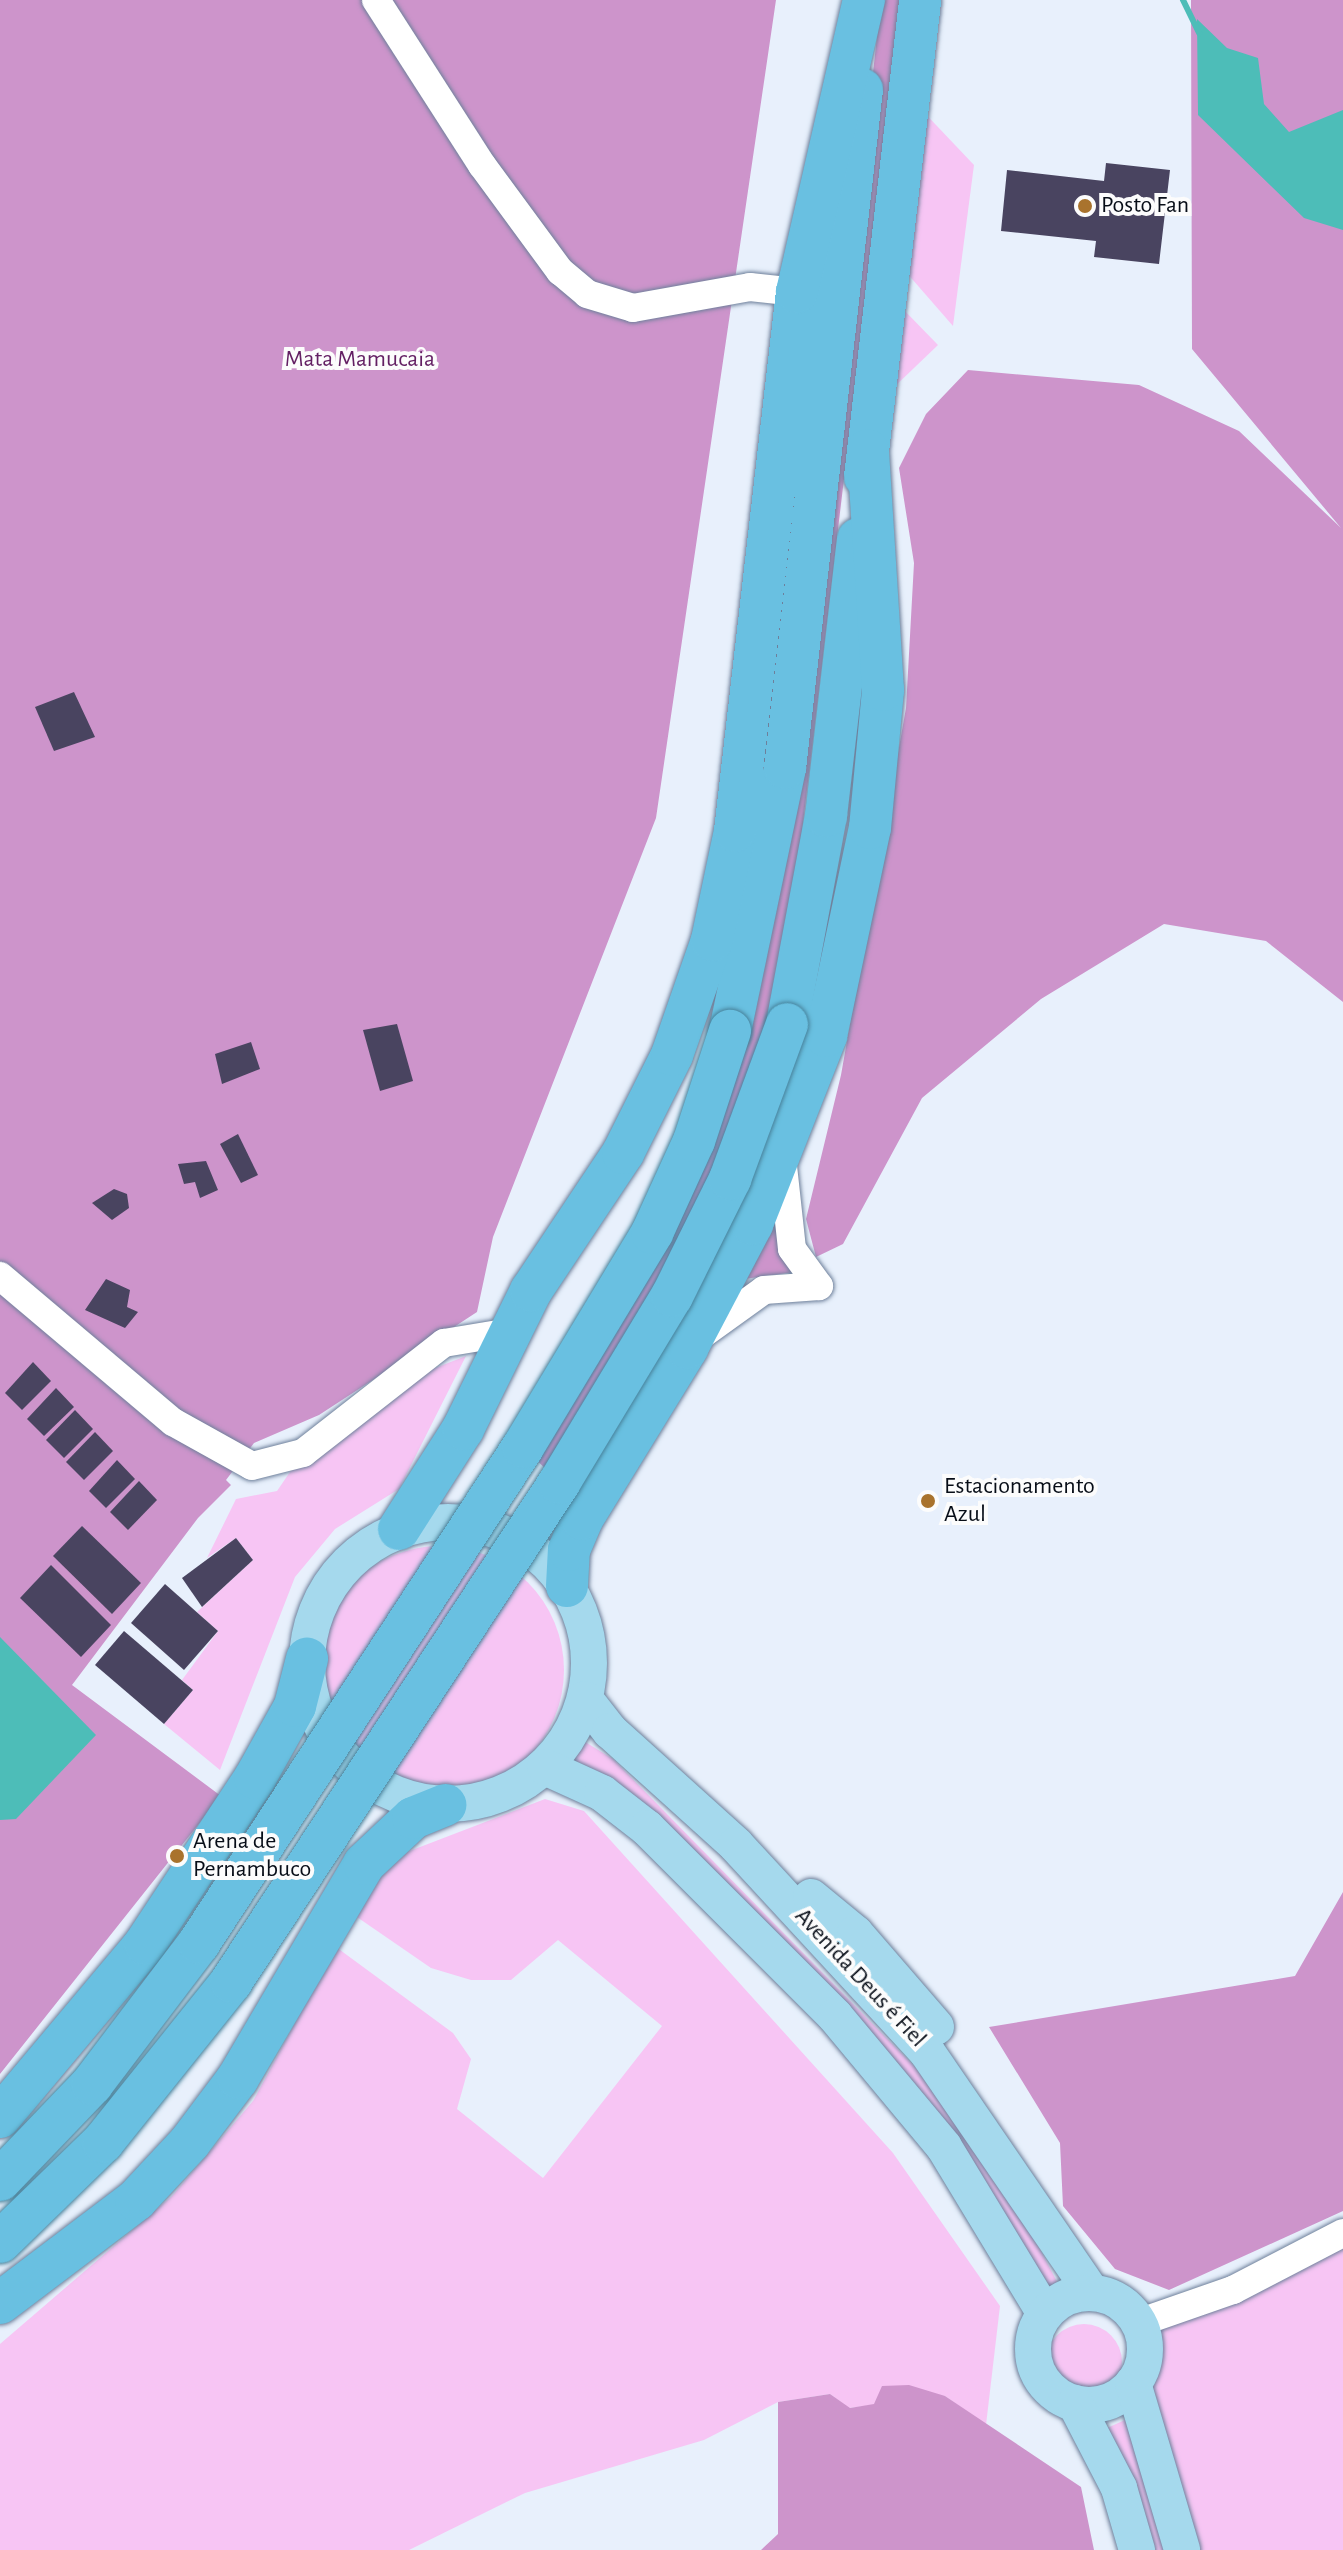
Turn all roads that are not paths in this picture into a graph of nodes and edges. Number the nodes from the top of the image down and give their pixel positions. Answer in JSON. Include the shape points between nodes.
{"nodes":[{"id":1,"x":376,"y":0,"type":"edge"},
{"id":2,"x":864,"y":0,"type":"edge"},
{"id":3,"x":870,"y":0,"type":"edge"},
{"id":4,"x":920,"y":0,"type":"edge"},
{"id":5,"x":797,"y":292,"type":"junction"},
{"id":6,"x":868,"y":450,"type":"junction"},
{"id":7,"x":782,"y":1152,"type":"junction"},
{"id":8,"x":0,"y":1276,"type":"edge"},
{"id":9,"x":510,"y":1332,"type":"junction"},
{"id":10,"x":687,"y":1348,"type":"junction"},
{"id":11,"x":399,"y":1529,"type":"junction"},
{"id":12,"x":567,"y":1586,"type":"junction"},
{"id":13,"x":307,"y":1659,"type":"junction"},
{"id":14,"x":585,"y":1699,"type":"junction"},
{"id":15,"x":545,"y":1767,"type":"junction"},
{"id":16,"x":446,"y":1805,"type":"junction"},
{"id":17,"x":0,"y":2117,"type":"edge"},
{"id":18,"x":0,"y":2180,"type":"edge"},
{"id":19,"x":1343,"y":2233,"type":"edge"},
{"id":20,"x":0,"y":2242,"type":"edge"},
{"id":21,"x":1092,"y":2293,"type":"junction"},
{"id":22,"x":0,"y":2303,"type":"edge"},
{"id":23,"x":1045,"y":2314,"type":"junction"},
{"id":24,"x":1138,"y":2323,"type":"junction"},
{"id":25,"x":1133,"y":2383,"type":"junction"},
{"id":26,"x":1075,"y":2403,"type":"junction"},
{"id":27,"x":1137,"y":2550,"type":"edge"},
{"id":28,"x":1182,"y":2550,"type":"edge"}],
"edges":[{"from":1,"to":5,"type":"street","via":[[482,165],[560,271],[587,294],[633,308],[750,287]]},
{"from":2,"to":5,"type":"highway"},
{"from":3,"to":18,"type":"highway","bridge":true,"via":[[785,768],[730,1031],[694,1141],[652,1233],[523,1447],[199,1943],[92,2084]]},
{"from":4,"to":6,"type":"highway"},
{"from":5,"to":9,"type":"highway","via":[[735,831],[712,940],[672,1055],[623,1153]]},
{"from":6,"to":7,"type":"highway","via":[[883,690],[870,828],[826,1036]]},
{"from":6,"to":20,"type":"highway","bridge":true,"via":[[826,816],[787,1024],[730,1179],[685,1270],[559,1483],[231,1982],[103,2142]]},
{"from":7,"to":10,"type":"highway"},
{"from":7,"to":10,"type":"street","via":[[786,1229],[798,1262],[819,1286],[764,1290]]},
{"from":8,"to":9,"type":"street","via":[[173,1422],[252,1466],[303,1453],[444,1343]]},
{"from":9,"to":11,"type":"highway","via":[[463,1429]]},
{"from":10,"to":12,"type":"highway","via":[[582,1519],[569,1550]]},
{"from":11,"to":12,"type":"main road","via":[[446,1520],[493,1528],[535,1550]]},
{"from":11,"to":13,"type":"main road","via":[[362,1549],[333,1580],[314,1618]]},
{"from":12,"to":14,"type":"main road","via":[[590,1660]]},
{"from":13,"to":16,"type":"main road","via":[[313,1704],[342,1755],[385,1793]]},
{"from":13,"to":17,"type":"highway","via":[[295,1706],[255,1778],[145,1944]]},
{"from":14,"to":15,"type":"main road"},
{"from":14,"to":21,"type":"main road","name":"Avenida Deus é Fiel","via":[[610,1731],[736,1845],[927,2052],[1030,2194]]},
{"from":15,"to":16,"type":"main road","via":[[499,1796]]},
{"from":15,"to":23,"type":"main road","name":"Avenida Deus é Fiel","via":[[602,1793],[647,1828],[845,2027],[944,2147]]},
{"from":16,"to":22,"type":"highway","via":[[413,1818],[364,1864],[238,2078],[190,2142],[136,2200]]},
{"from":19,"to":24,"type":"street","via":[[1233,2290]]},
{"from":21,"to":23,"type":"main road","via":[[1058,2302]]},
{"from":21,"to":24,"type":"main road","via":[[1127,2308]]},
{"from":23,"to":26,"type":"main road","via":[[1033,2348],[1036,2367],[1044,2383]]},
{"from":24,"to":25,"type":"main road","via":[[1144,2358]]},
{"from":25,"to":26,"type":"main road","via":[[1107,2402]]},
{"from":25,"to":28,"type":"main road"},
{"from":26,"to":27,"type":"main road","via":[[1119,2488]]}]}
